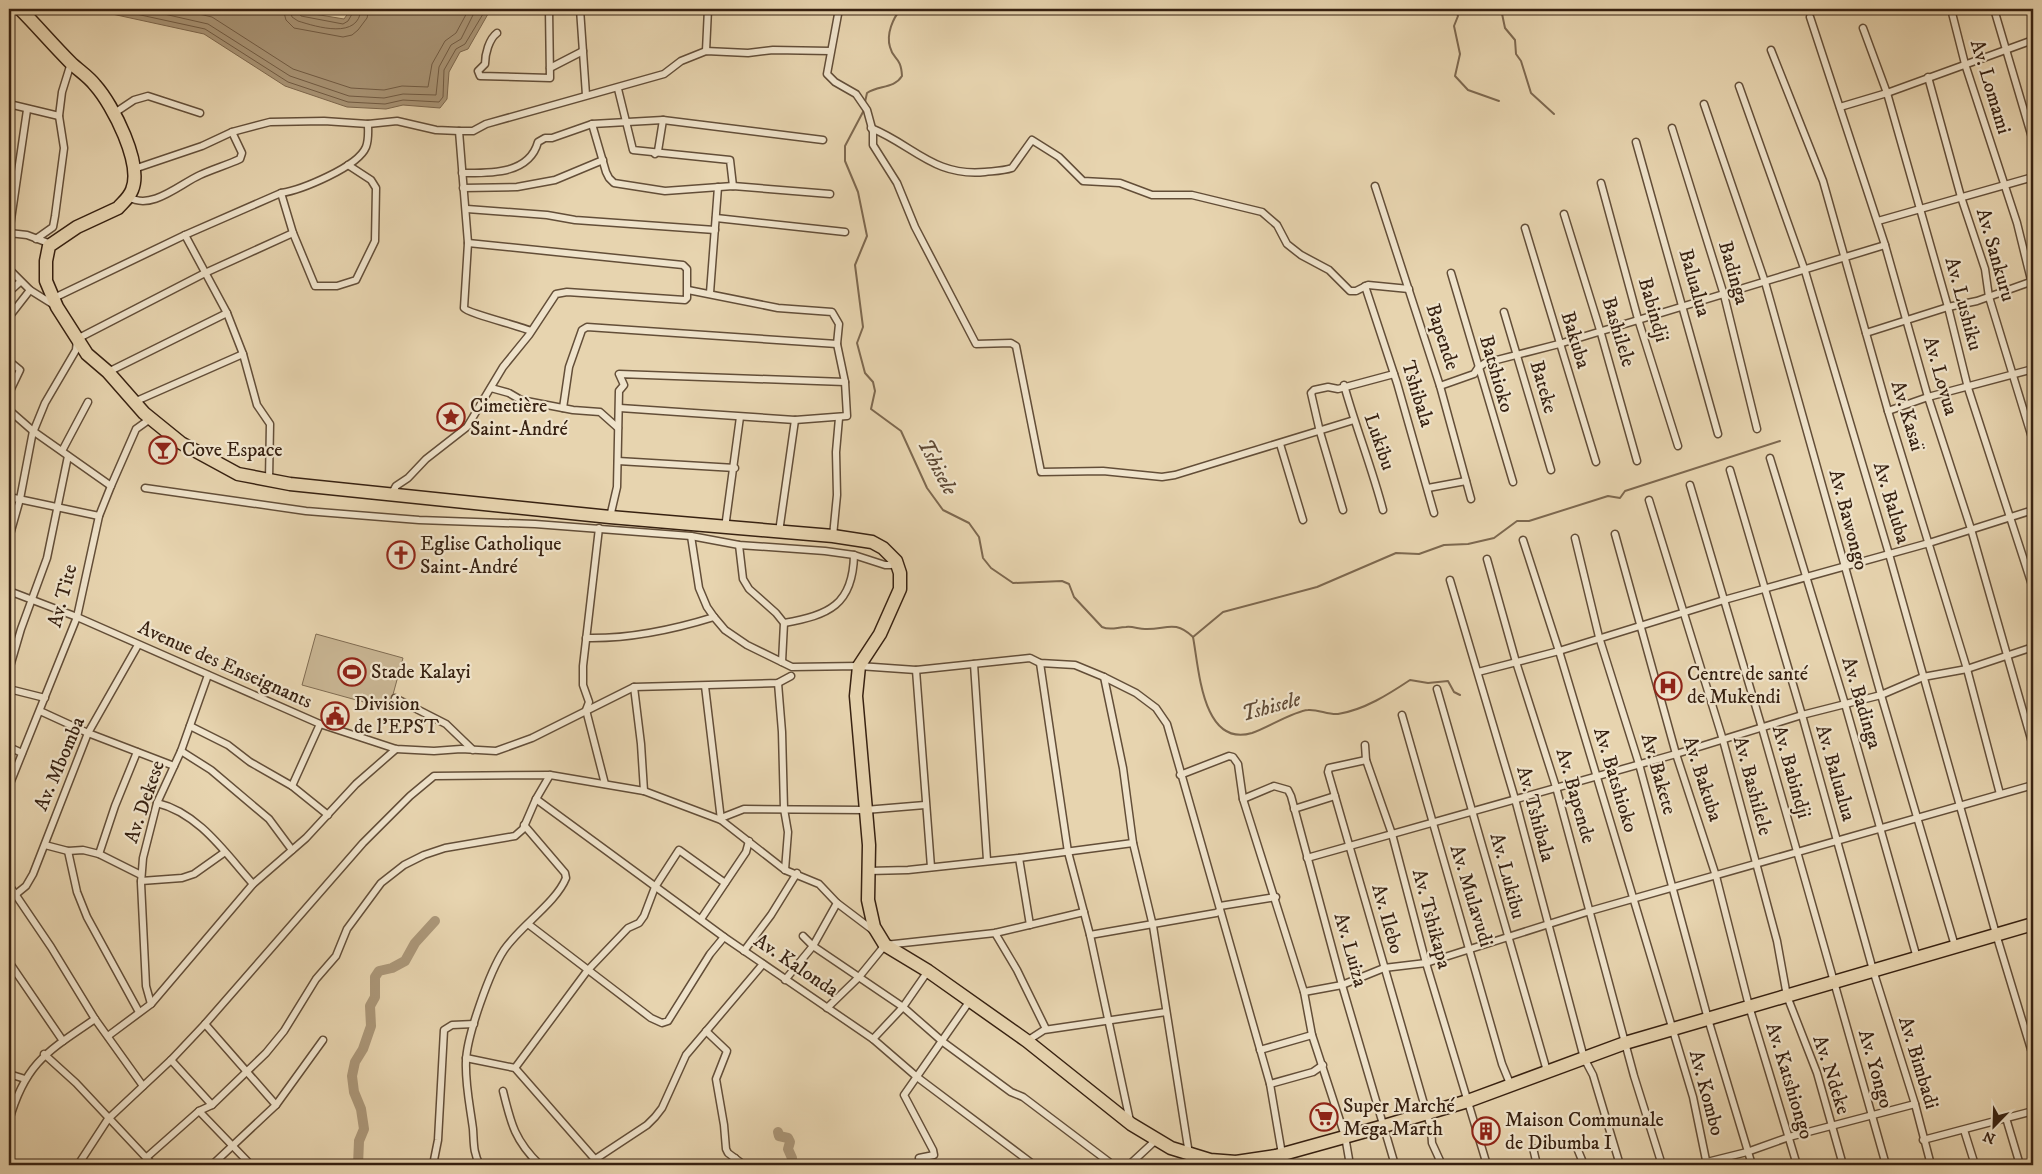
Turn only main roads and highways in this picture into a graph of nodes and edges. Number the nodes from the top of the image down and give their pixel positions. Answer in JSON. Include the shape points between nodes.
{"nodes":[{"id":1,"x":20,"y":9,"type":"edge"},
{"id":2,"x":2033,"y":924,"type":"edge"},
{"id":3,"x":1284,"y":1160,"type":"edge"},
{"id":4,"x":1210,"y":1163,"type":"edge"}],
"edges":[{"from":1,"to":4,"type":"highway","via":[[96,86],[113,114],[132,156],[134,169],[133,189],[118,208],[77,226],[51,244],[46,260],[46,281],[55,303],[87,354],[108,372],[150,419],[181,443],[238,474],[305,486],[833,536],[872,542],[883,548],[896,561],[900,589],[880,634],[859,666],[856,696],[869,845],[869,912],[882,940],[1027,1041],[1131,1124],[1156,1140]]},
{"from":2,"to":3,"type":"highway","via":[[1626,1043],[1511,1086],[1344,1136]]},
{"from":3,"to":4,"type":"highway"}]}
